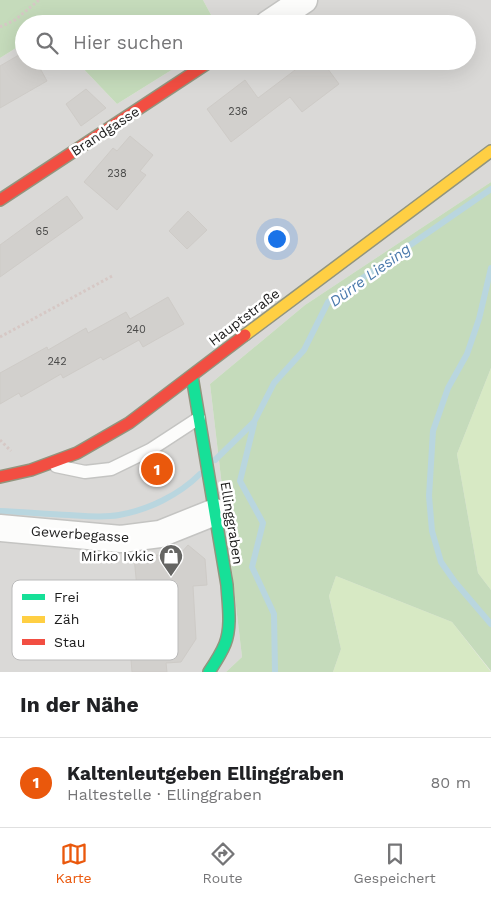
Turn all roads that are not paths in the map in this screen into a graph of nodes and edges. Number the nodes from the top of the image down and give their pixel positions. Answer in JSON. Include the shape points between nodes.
{"nodes":[{"id":1,"x":304,"y":0,"type":"edge"},
{"id":2,"x":282,"y":15,"type":"edge"},
{"id":3,"x":197,"y":70,"type":"edge"},
{"id":4,"x":491,"y":151,"type":"edge"},
{"id":5,"x":0,"y":200,"type":"edge"},
{"id":6,"x":192,"y":376,"type":"junction"},
{"id":7,"x":199,"y":418,"type":"junction"},
{"id":8,"x":49,"y":465,"type":"junction"},
{"id":9,"x":0,"y":477,"type":"edge"},
{"id":10,"x":215,"y":512,"type":"junction"},
{"id":11,"x":0,"y":528,"type":"edge"},
{"id":12,"x":209,"y":672,"type":"edge"}],
"edges":[{"from":1,"to":2,"type":"street"},
{"from":3,"to":5,"type":"main road","name":"Brandgasse"},
{"from":4,"to":6,"type":"main road","name":"Hauptstraße"},
{"from":6,"to":7,"type":"main road","name":"Ellinggraben"},
{"from":6,"to":8,"type":"main road","name":"Hauptstraße","via":[[121,428]]},
{"from":7,"to":8,"type":"lane","via":[[150,450],[111,469],[85,472]]},
{"from":7,"to":10,"type":"main road","name":"Ellinggraben"},
{"from":8,"to":9,"type":"main road","name":"Hauptstraße"},
{"from":10,"to":11,"type":"street","name":"Gewerbegasse","via":[[160,534],[121,539]]},
{"from":10,"to":12,"type":"main road","name":"Ellinggraben","via":[[229,614],[226,642]]}]}
